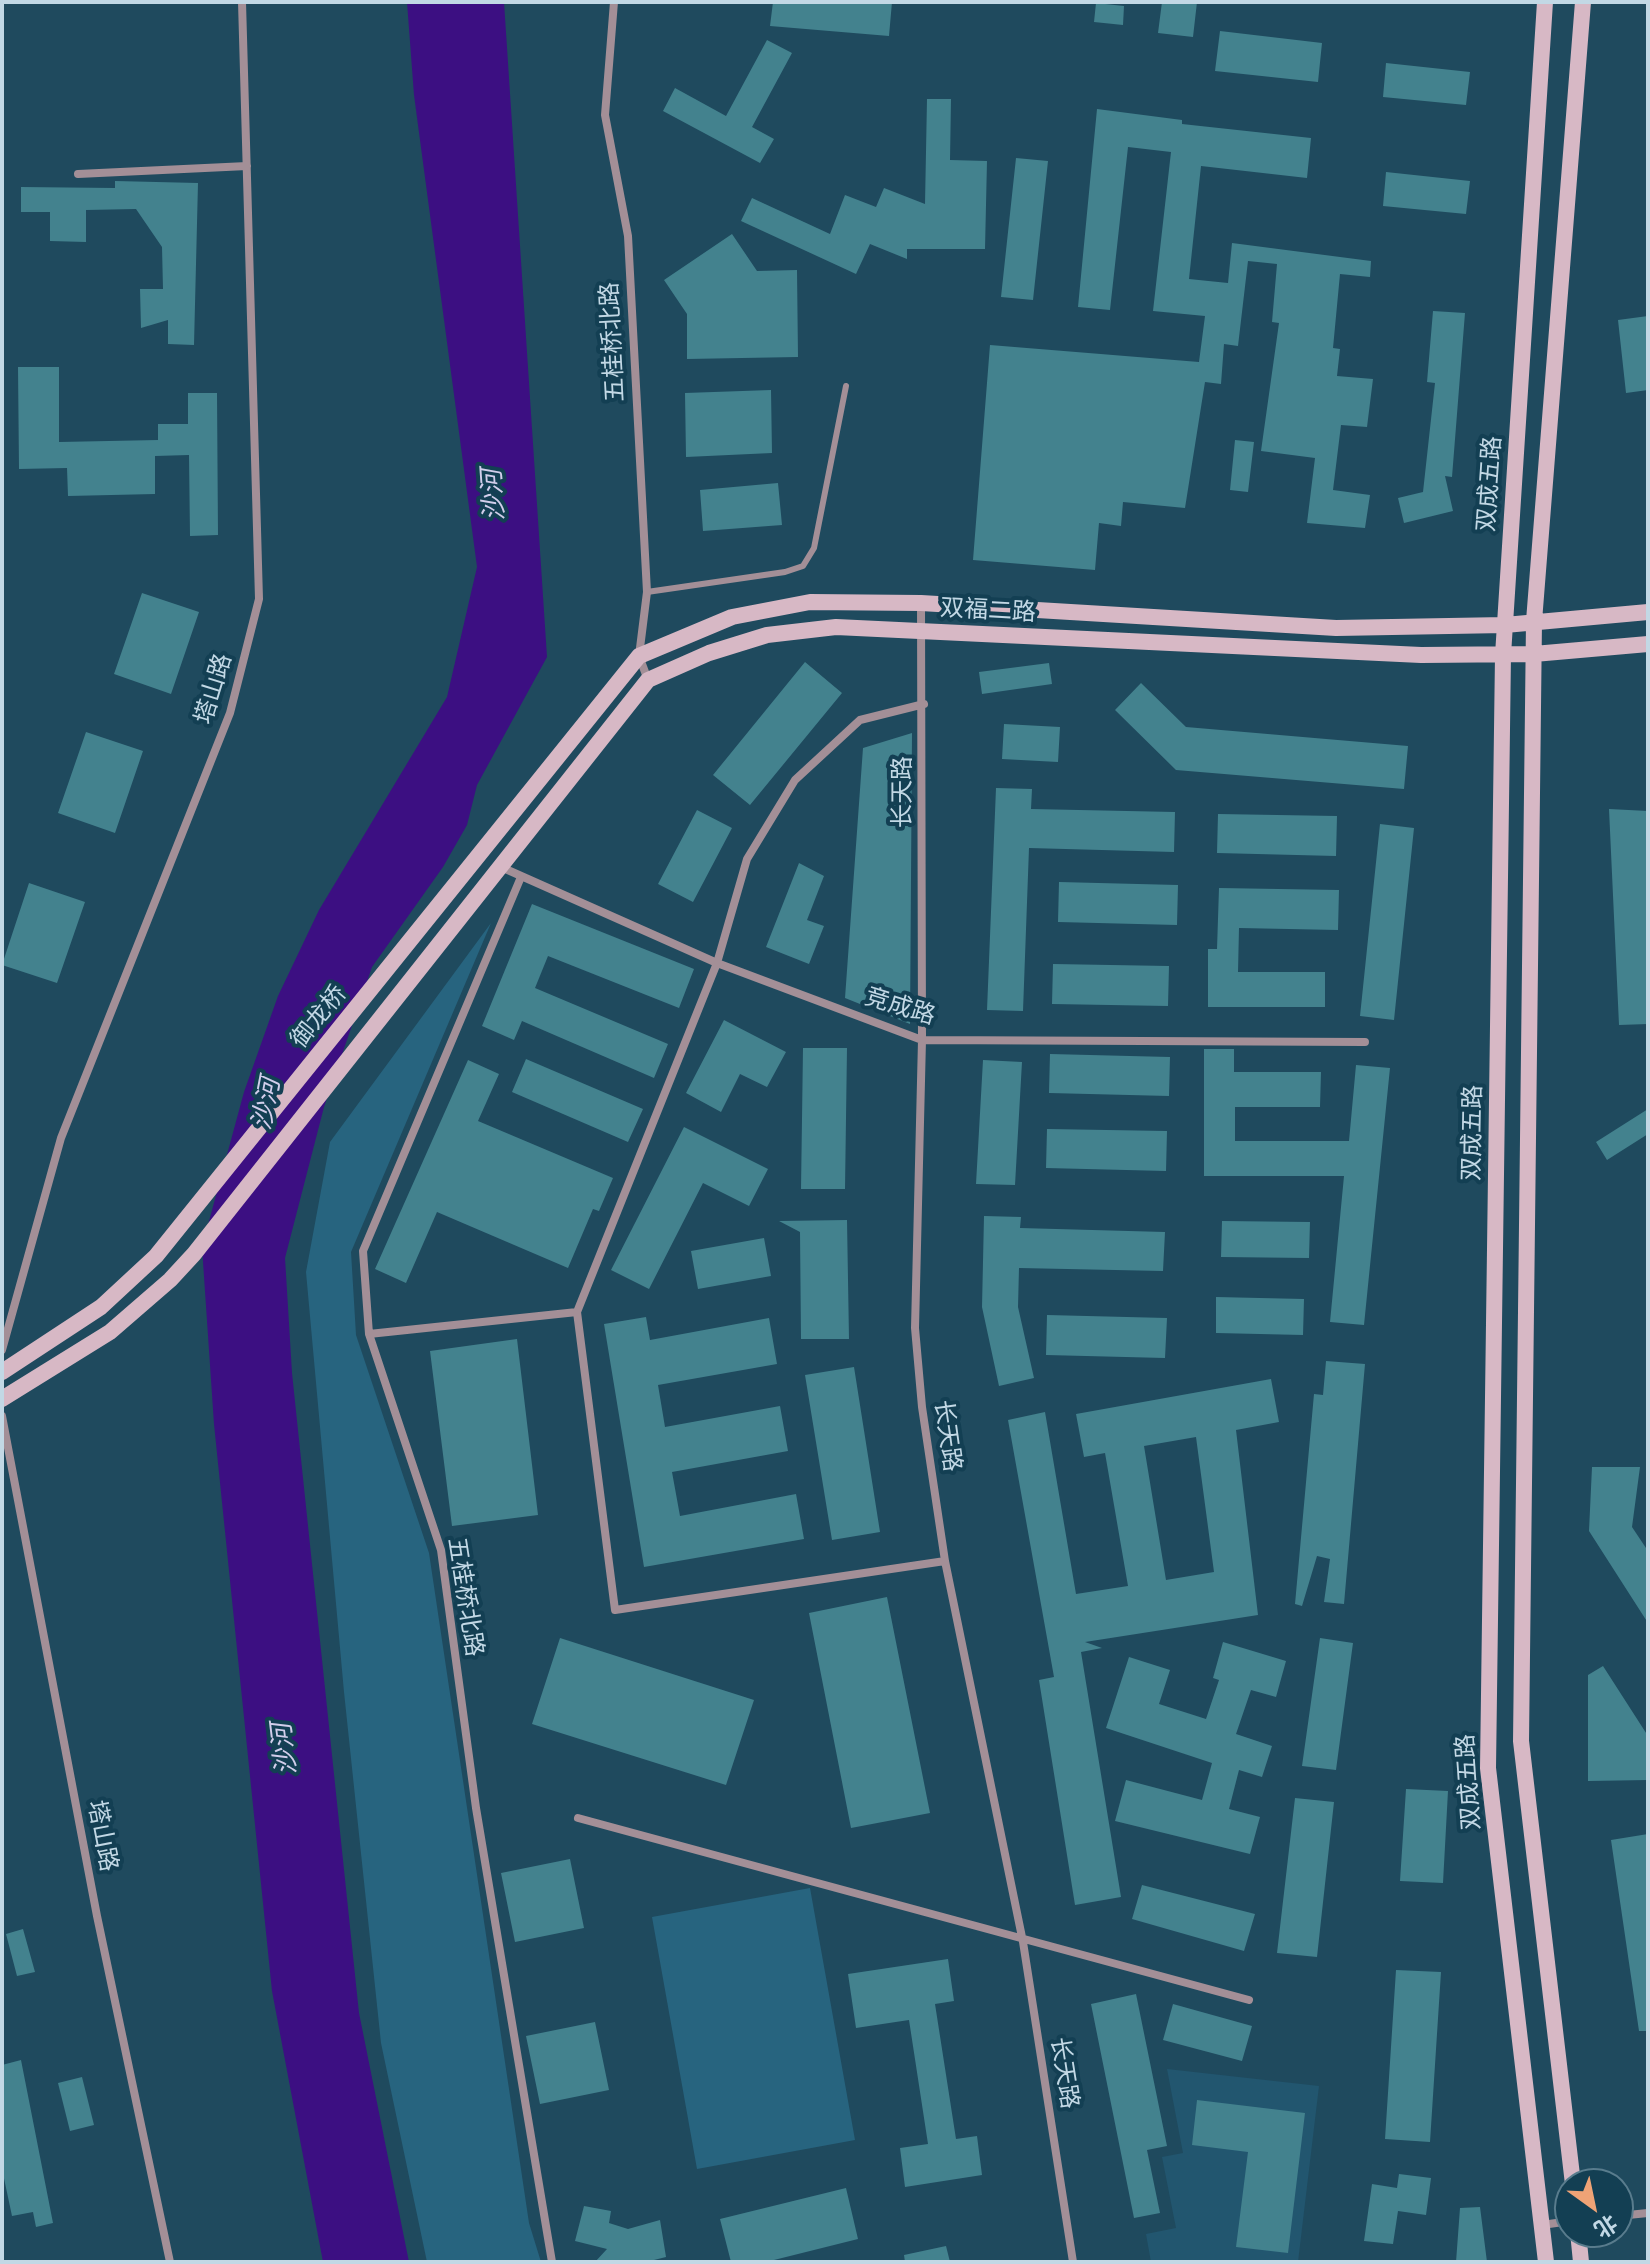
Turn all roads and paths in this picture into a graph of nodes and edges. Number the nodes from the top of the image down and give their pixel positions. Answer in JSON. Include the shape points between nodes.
{"nodes":[{"id":1,"x":242,"y":2,"type":"edge"},
{"id":2,"x":614,"y":2,"type":"edge"},
{"id":3,"x":1545,"y":2,"type":"edge"},
{"id":4,"x":1583,"y":2,"type":"edge"},
{"id":5,"x":247,"y":166,"type":"junction"},
{"id":6,"x":78,"y":174,"type":"dead end"},
{"id":7,"x":846,"y":386,"type":"dead end"},
{"id":8,"x":647,"y":592,"type":"junction"},
{"id":9,"x":921,"y":603,"type":"junction"},
{"id":10,"x":1648,"y":612,"type":"edge"},
{"id":11,"x":1534,"y":621,"type":"junction"},
{"id":12,"x":1505,"y":625,"type":"junction"},
{"id":13,"x":922,"y":632,"type":"junction"},
{"id":14,"x":1648,"y":644,"type":"edge"},
{"id":15,"x":1534,"y":654,"type":"junction"},
{"id":16,"x":1503,"y":655,"type":"junction"},
{"id":17,"x":639,"y":656,"type":"junction"},
{"id":18,"x":648,"y":680,"type":"junction"},
{"id":19,"x":924,"y":704,"type":"junction"},
{"id":20,"x":476,"y":862,"type":"joint"},
{"id":21,"x":501,"y":867,"type":"junction"},
{"id":22,"x":521,"y":877,"type":"junction"},
{"id":23,"x":455,"y":927,"type":"joint"},
{"id":24,"x":717,"y":963,"type":"junction"},
{"id":25,"x":922,"y":1040,"type":"junction"},
{"id":26,"x":1365,"y":1042,"type":"dead end"},
{"id":27,"x":577,"y":1312,"type":"junction"},
{"id":28,"x":369,"y":1334,"type":"junction"},
{"id":29,"x":2,"y":1350,"type":"edge"},
{"id":30,"x":2,"y":1372,"type":"edge"},
{"id":31,"x":2,"y":1399,"type":"edge"},
{"id":32,"x":2,"y":1416,"type":"edge"},
{"id":33,"x":945,"y":1561,"type":"junction"},
{"id":34,"x":578,"y":1818,"type":"dead end"},
{"id":35,"x":1023,"y":1942,"type":"junction"},
{"id":36,"x":1249,"y":2000,"type":"dead end"},
{"id":37,"x":1571,"y":2168,"type":"edge"},
{"id":38,"x":1554,"y":2223,"type":"edge"},
{"id":39,"x":1542,"y":2225,"type":"junction"},
{"id":40,"x":170,"y":2262,"type":"edge"},
{"id":41,"x":552,"y":2262,"type":"edge"},
{"id":42,"x":1073,"y":2262,"type":"edge"},
{"id":43,"x":1546,"y":2262,"type":"edge"}],
"edges":[{"from":1,"to":5,"type":"street","name":"塔山路"},
{"from":2,"to":8,"type":"street","name":"五桂桥北路","via":[[605,115],[628,236]]},
{"from":3,"to":12,"type":"street","name":"双成五路"},
{"from":4,"to":11,"type":"street"},
{"from":5,"to":6,"type":"street"},
{"from":5,"to":29,"type":"street","name":"塔山路","via":[[259,599],[230,713],[61,1138]]},
{"from":7,"to":8,"type":"lane","via":[[814,548],[803,566]]},
{"from":8,"to":17,"type":"street","name":"五桂桥北路"},
{"from":9,"to":12,"type":"street","name":"双福二路","via":[[1336,628]]},
{"from":9,"to":13,"type":"street","name":"长天路"},
{"from":9,"to":17,"type":"street","name":"双福二路","via":[[810,602],[767,609],[732,617]]},
{"from":10,"to":11,"type":"street","name":"双福二路"},
{"from":11,"to":12,"type":"street","name":"双福二路"},
{"from":11,"to":15,"type":"street"},
{"from":12,"to":16,"type":"street","name":"双成五路"},
{"from":13,"to":16,"type":"street","name":"双福二路"},
{"from":13,"to":18,"type":"street","name":"双福二路","via":[[836,627],[767,635]]},
{"from":13,"to":19,"type":"street","name":"长天路"},
{"from":14,"to":15,"type":"street","name":"双福二路"},
{"from":15,"to":16,"type":"street","name":"双福二路"},
{"from":15,"to":37,"type":"street","via":[[1521,1741]]},
{"from":16,"to":39,"type":"street","name":"双成五路","via":[[1488,1768]]},
{"from":17,"to":18,"type":"street","name":"五桂桥北路"},
{"from":17,"to":20,"type":"street","name":"双福二路"},
{"from":18,"to":21,"type":"street","name":"双福二路"},
{"from":19,"to":24,"type":"street","via":[[860,720],[795,780],[747,859]]},
{"from":19,"to":25,"type":"street","name":"长天路"},
{"from":20,"to":30,"type":"street","name":"御龙桥","via":[[156,1256],[101,1307]]},
{"from":21,"to":22,"type":"street","name":"竞成路"},
{"from":21,"to":23,"type":"street","name":"双福二路"},
{"from":22,"to":24,"type":"street","name":"竞成路"},
{"from":22,"to":28,"type":"street","name":"五桂桥北路","via":[[363,1251]]},
{"from":23,"to":31,"type":"street","name":"御龙桥","via":[[170,1280],[110,1332]]},
{"from":24,"to":25,"type":"street","name":"竞成路"},
{"from":24,"to":27,"type":"street"},
{"from":25,"to":26,"type":"street","name":"竞成路"},
{"from":25,"to":33,"type":"street","name":"长天路","via":[[915,1328]]},
{"from":27,"to":28,"type":"street"},
{"from":27,"to":33,"type":"street","via":[[615,1610]]},
{"from":28,"to":41,"type":"street","name":"五桂桥北路","via":[[441,1550],[476,1808]]},
{"from":32,"to":40,"type":"street","name":"塔山路","via":[[97,1916]]},
{"from":33,"to":35,"type":"street","name":"长天路"},
{"from":34,"to":35,"type":"street"},
{"from":35,"to":36,"type":"street"},
{"from":35,"to":42,"type":"street","name":"长天路"},
{"from":38,"to":39,"type":"street"},
{"from":39,"to":43,"type":"street","name":"双成五路"}]}
